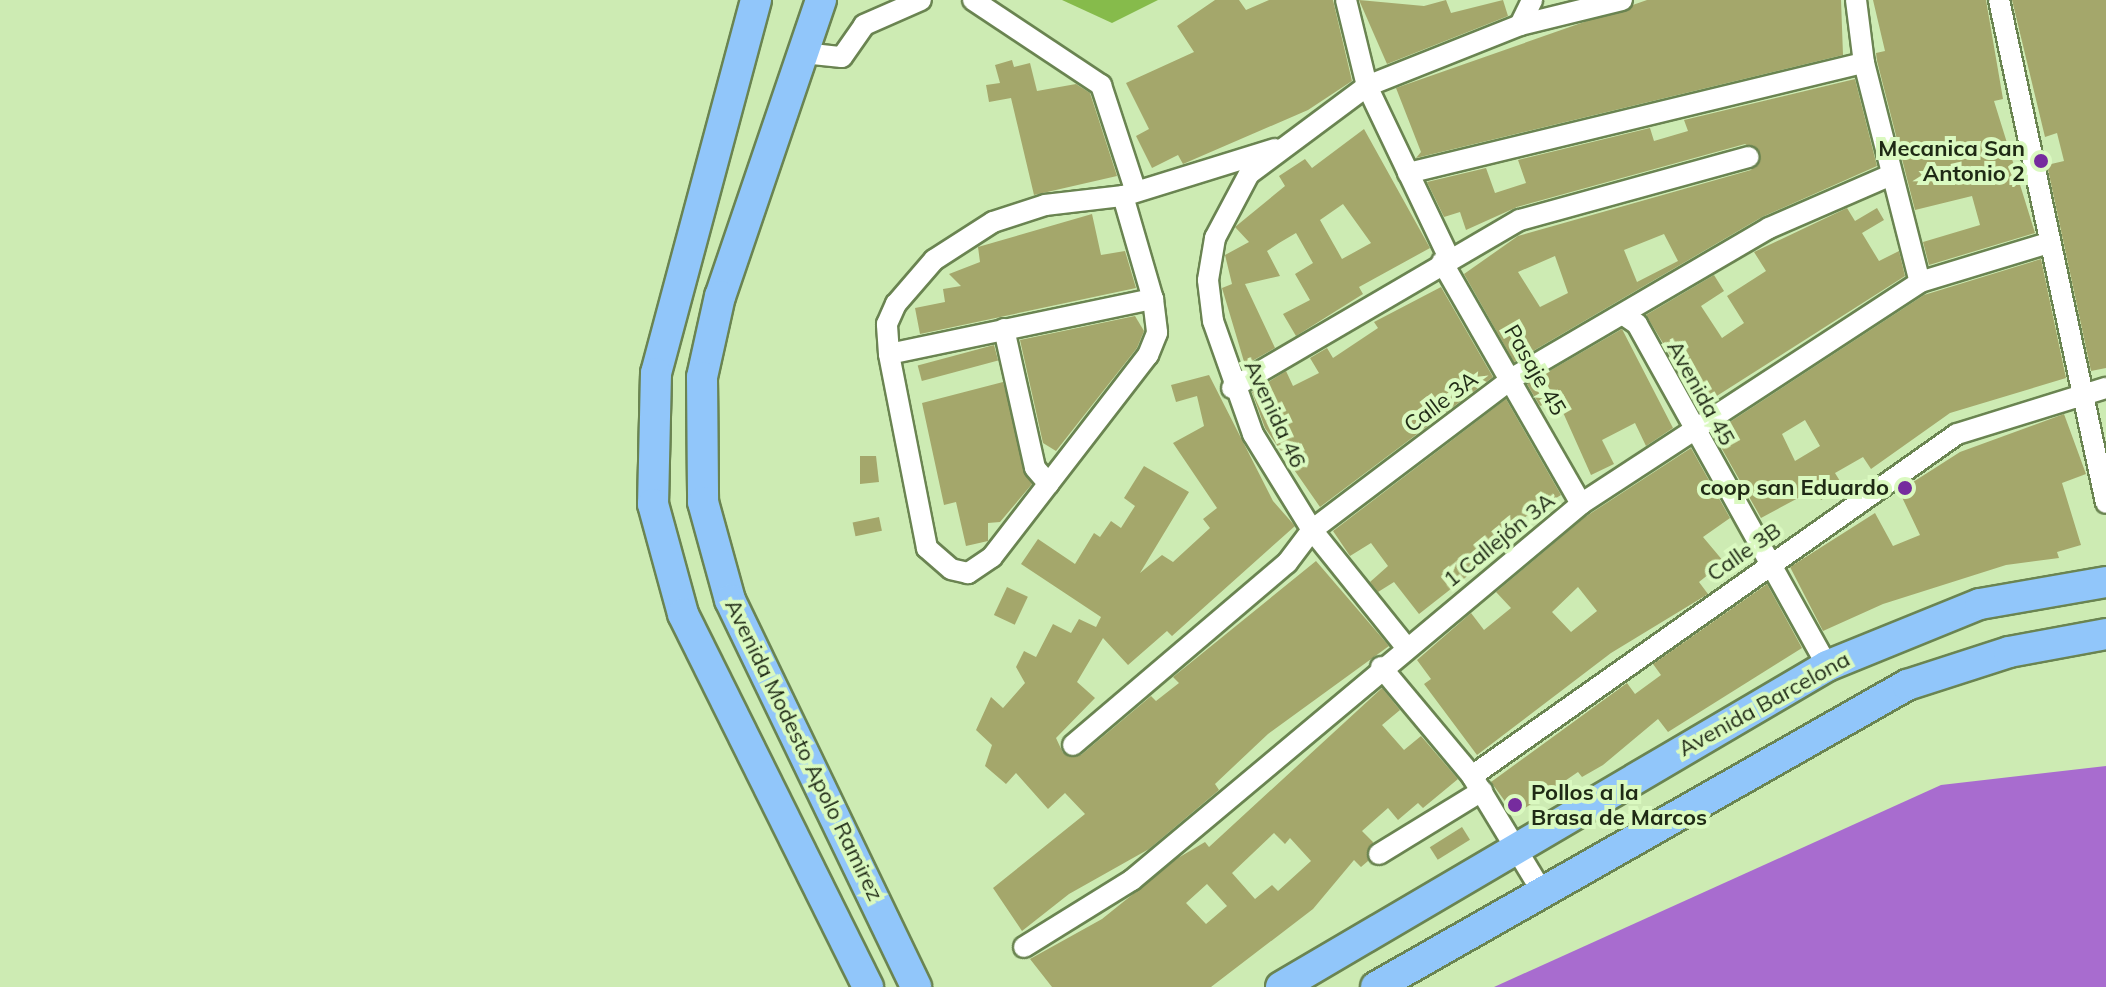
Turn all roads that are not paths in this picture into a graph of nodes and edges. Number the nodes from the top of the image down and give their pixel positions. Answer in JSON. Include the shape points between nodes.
{"nodes":[{"id":1,"x":756,"y":0,"type":"edge"},
{"id":2,"x":821,"y":0,"type":"edge"},
{"id":3,"x":921,"y":0,"type":"edge"},
{"id":4,"x":973,"y":0,"type":"edge"},
{"id":5,"x":1346,"y":0,"type":"edge"},
{"id":6,"x":1532,"y":0,"type":"edge"},
{"id":7,"x":1622,"y":0,"type":"edge"},
{"id":8,"x":1856,"y":0,"type":"edge"},
{"id":9,"x":1999,"y":0,"type":"edge"},
{"id":10,"x":1520,"y":25,"type":"junction"},
{"id":11,"x":803,"y":53,"type":"junction"},
{"id":12,"x":1864,"y":63,"type":"junction"},
{"id":13,"x":1367,"y":86,"type":"junction"},
{"id":14,"x":1275,"y":149,"type":"junction"},
{"id":15,"x":1748,"y":157,"type":"dead end"},
{"id":16,"x":1408,"y":173,"type":"junction"},
{"id":17,"x":1891,"y":175,"type":"junction"},
{"id":18,"x":1129,"y":192,"type":"junction"},
{"id":19,"x":2048,"y":243,"type":"junction"},
{"id":20,"x":1445,"y":260,"type":"junction"},
{"id":21,"x":1920,"y":282,"type":"junction"},
{"id":22,"x":1153,"y":299,"type":"junction"},
{"id":23,"x":1624,"y":315,"type":"junction"},
{"id":24,"x":1004,"y":329,"type":"junction"},
{"id":25,"x":889,"y":354,"type":"junction"},
{"id":26,"x":1514,"y":377,"type":"junction"},
{"id":27,"x":1232,"y":388,"type":"junction"},
{"id":28,"x":2106,"y":388,"type":"edge"},
{"id":29,"x":2083,"y":389,"type":"junction"},
{"id":30,"x":1693,"y":430,"type":"junction"},
{"id":31,"x":1049,"y":484,"type":"junction"},
{"id":32,"x":2106,"y":503,"type":"edge"},
{"id":33,"x":1581,"y":504,"type":"junction"},
{"id":34,"x":1312,"y":530,"type":"junction"},
{"id":35,"x":1771,"y":562,"type":"junction"},
{"id":36,"x":2106,"y":582,"type":"edge"},
{"id":37,"x":2106,"y":634,"type":"edge"},
{"id":38,"x":1406,"y":647,"type":"junction"},
{"id":39,"x":1827,"y":666,"type":"junction"},
{"id":40,"x":1381,"y":667,"type":"junction"},
{"id":41,"x":1073,"y":745,"type":"dead end"},
{"id":42,"x":1477,"y":784,"type":"junction"},
{"id":43,"x":1516,"y":846,"type":"junction"},
{"id":44,"x":1379,"y":854,"type":"dead end"},
{"id":45,"x":1541,"y":890,"type":"junction"},
{"id":46,"x":1024,"y":947,"type":"dead end"},
{"id":47,"x":868,"y":987,"type":"edge"},
{"id":48,"x":916,"y":987,"type":"edge"},
{"id":49,"x":1281,"y":987,"type":"edge"},
{"id":50,"x":1376,"y":987,"type":"edge"}],
"edges":[{"from":1,"to":47,"type":"main road","name":"Avenida Modesto Apolo Ramirez","via":[[656,373],[653,504],[683,614]]},
{"from":2,"to":11,"type":"main road","name":"Avenida Modesto Apolo Ramirez"},
{"from":3,"to":11,"type":"street","via":[[864,25],[842,57]]},
{"from":4,"to":18,"type":"street","via":[[1101,85]]},
{"from":5,"to":13,"type":"street","name":"Pasaje 45"},
{"from":6,"to":10,"type":"street"},
{"from":7,"to":10,"type":"street","name":"Avenida 46"},
{"from":8,"to":12,"type":"street"},
{"from":9,"to":19,"type":"street"},
{"from":10,"to":13,"type":"street","name":"Avenida 46"},
{"from":11,"to":48,"type":"main road","name":"Avenida Modesto Apolo Ramirez","via":[[711,336],[698,431],[703,502],[730,600]]},
{"from":12,"to":16,"type":"street"},
{"from":12,"to":17,"type":"street"},
{"from":13,"to":14,"type":"street","name":"Avenida 46"},
{"from":13,"to":16,"type":"street","name":"Pasaje 45"},
{"from":14,"to":18,"type":"street"},
{"from":14,"to":27,"type":"street","name":"Avenida 46","via":[[1227,206],[1215,238],[1208,280]]},
{"from":15,"to":20,"type":"street","via":[[1520,220]]},
{"from":16,"to":20,"type":"street","name":"Pasaje 45"},
{"from":17,"to":21,"type":"street"},
{"from":17,"to":23,"type":"street","name":"Calle 3A","via":[[1769,228]]},
{"from":18,"to":22,"type":"street"},
{"from":18,"to":25,"type":"street","via":[[1045,205],[958,240],[896,304],[887,324]]},
{"from":19,"to":21,"type":"street","name":"1 Callejón 3A"},
{"from":19,"to":29,"type":"street"},
{"from":20,"to":26,"type":"street","name":"Pasaje 45"},
{"from":20,"to":27,"type":"street"},
{"from":21,"to":30,"type":"street","name":"1 Callejón 3A"},
{"from":22,"to":24,"type":"street"},
{"from":22,"to":31,"type":"street","via":[[1157,333],[1148,355]]},
{"from":23,"to":26,"type":"street","name":"Calle 3A"},
{"from":23,"to":30,"type":"street","name":"Avenida 45","via":[[1637,324]]},
{"from":24,"to":25,"type":"street"},
{"from":24,"to":31,"type":"street","via":[[1035,468]]},
{"from":25,"to":31,"type":"street","via":[[932,559],[968,573],[992,557]]},
{"from":26,"to":33,"type":"street","name":"Pasaje 45"},
{"from":26,"to":34,"type":"street","name":"Calle 3A"},
{"from":27,"to":34,"type":"street","name":"Avenida 46"},
{"from":28,"to":29,"type":"street","name":"Calle 3B"},
{"from":29,"to":32,"type":"street"},
{"from":29,"to":35,"type":"street","name":"Calle 3B","via":[[1957,434]]},
{"from":30,"to":33,"type":"street","name":"1 Callejón 3A"},
{"from":30,"to":35,"type":"street","name":"Avenida 45"},
{"from":33,"to":38,"type":"street","name":"1 Callejón 3A"},
{"from":34,"to":38,"type":"street","name":"Avenida 46"},
{"from":34,"to":41,"type":"street","name":"Calle 3A","via":[[1287,563]]},
{"from":35,"to":39,"type":"street","name":"Avenida 45"},
{"from":35,"to":42,"type":"street","name":"Calle 3B"},
{"from":36,"to":39,"type":"main road","name":"Avenida Barcelona","via":[[1980,604]]},
{"from":37,"to":45,"type":"main road","via":[[2009,652],[1907,685]]},
{"from":38,"to":40,"type":"street","name":"1 Callejón 3A"},
{"from":39,"to":43,"type":"main road","name":"Avenida Barcelona"},
{"from":40,"to":42,"type":"street"},
{"from":40,"to":46,"type":"street","name":"1 Callejón 3A","via":[[1132,880]]},
{"from":42,"to":43,"type":"street"},
{"from":42,"to":44,"type":"street","name":"Calle 3B"},
{"from":43,"to":45,"type":"street"},
{"from":43,"to":49,"type":"main road","name":"Avenida Barcelona"},
{"from":45,"to":50,"type":"main road"}]}
